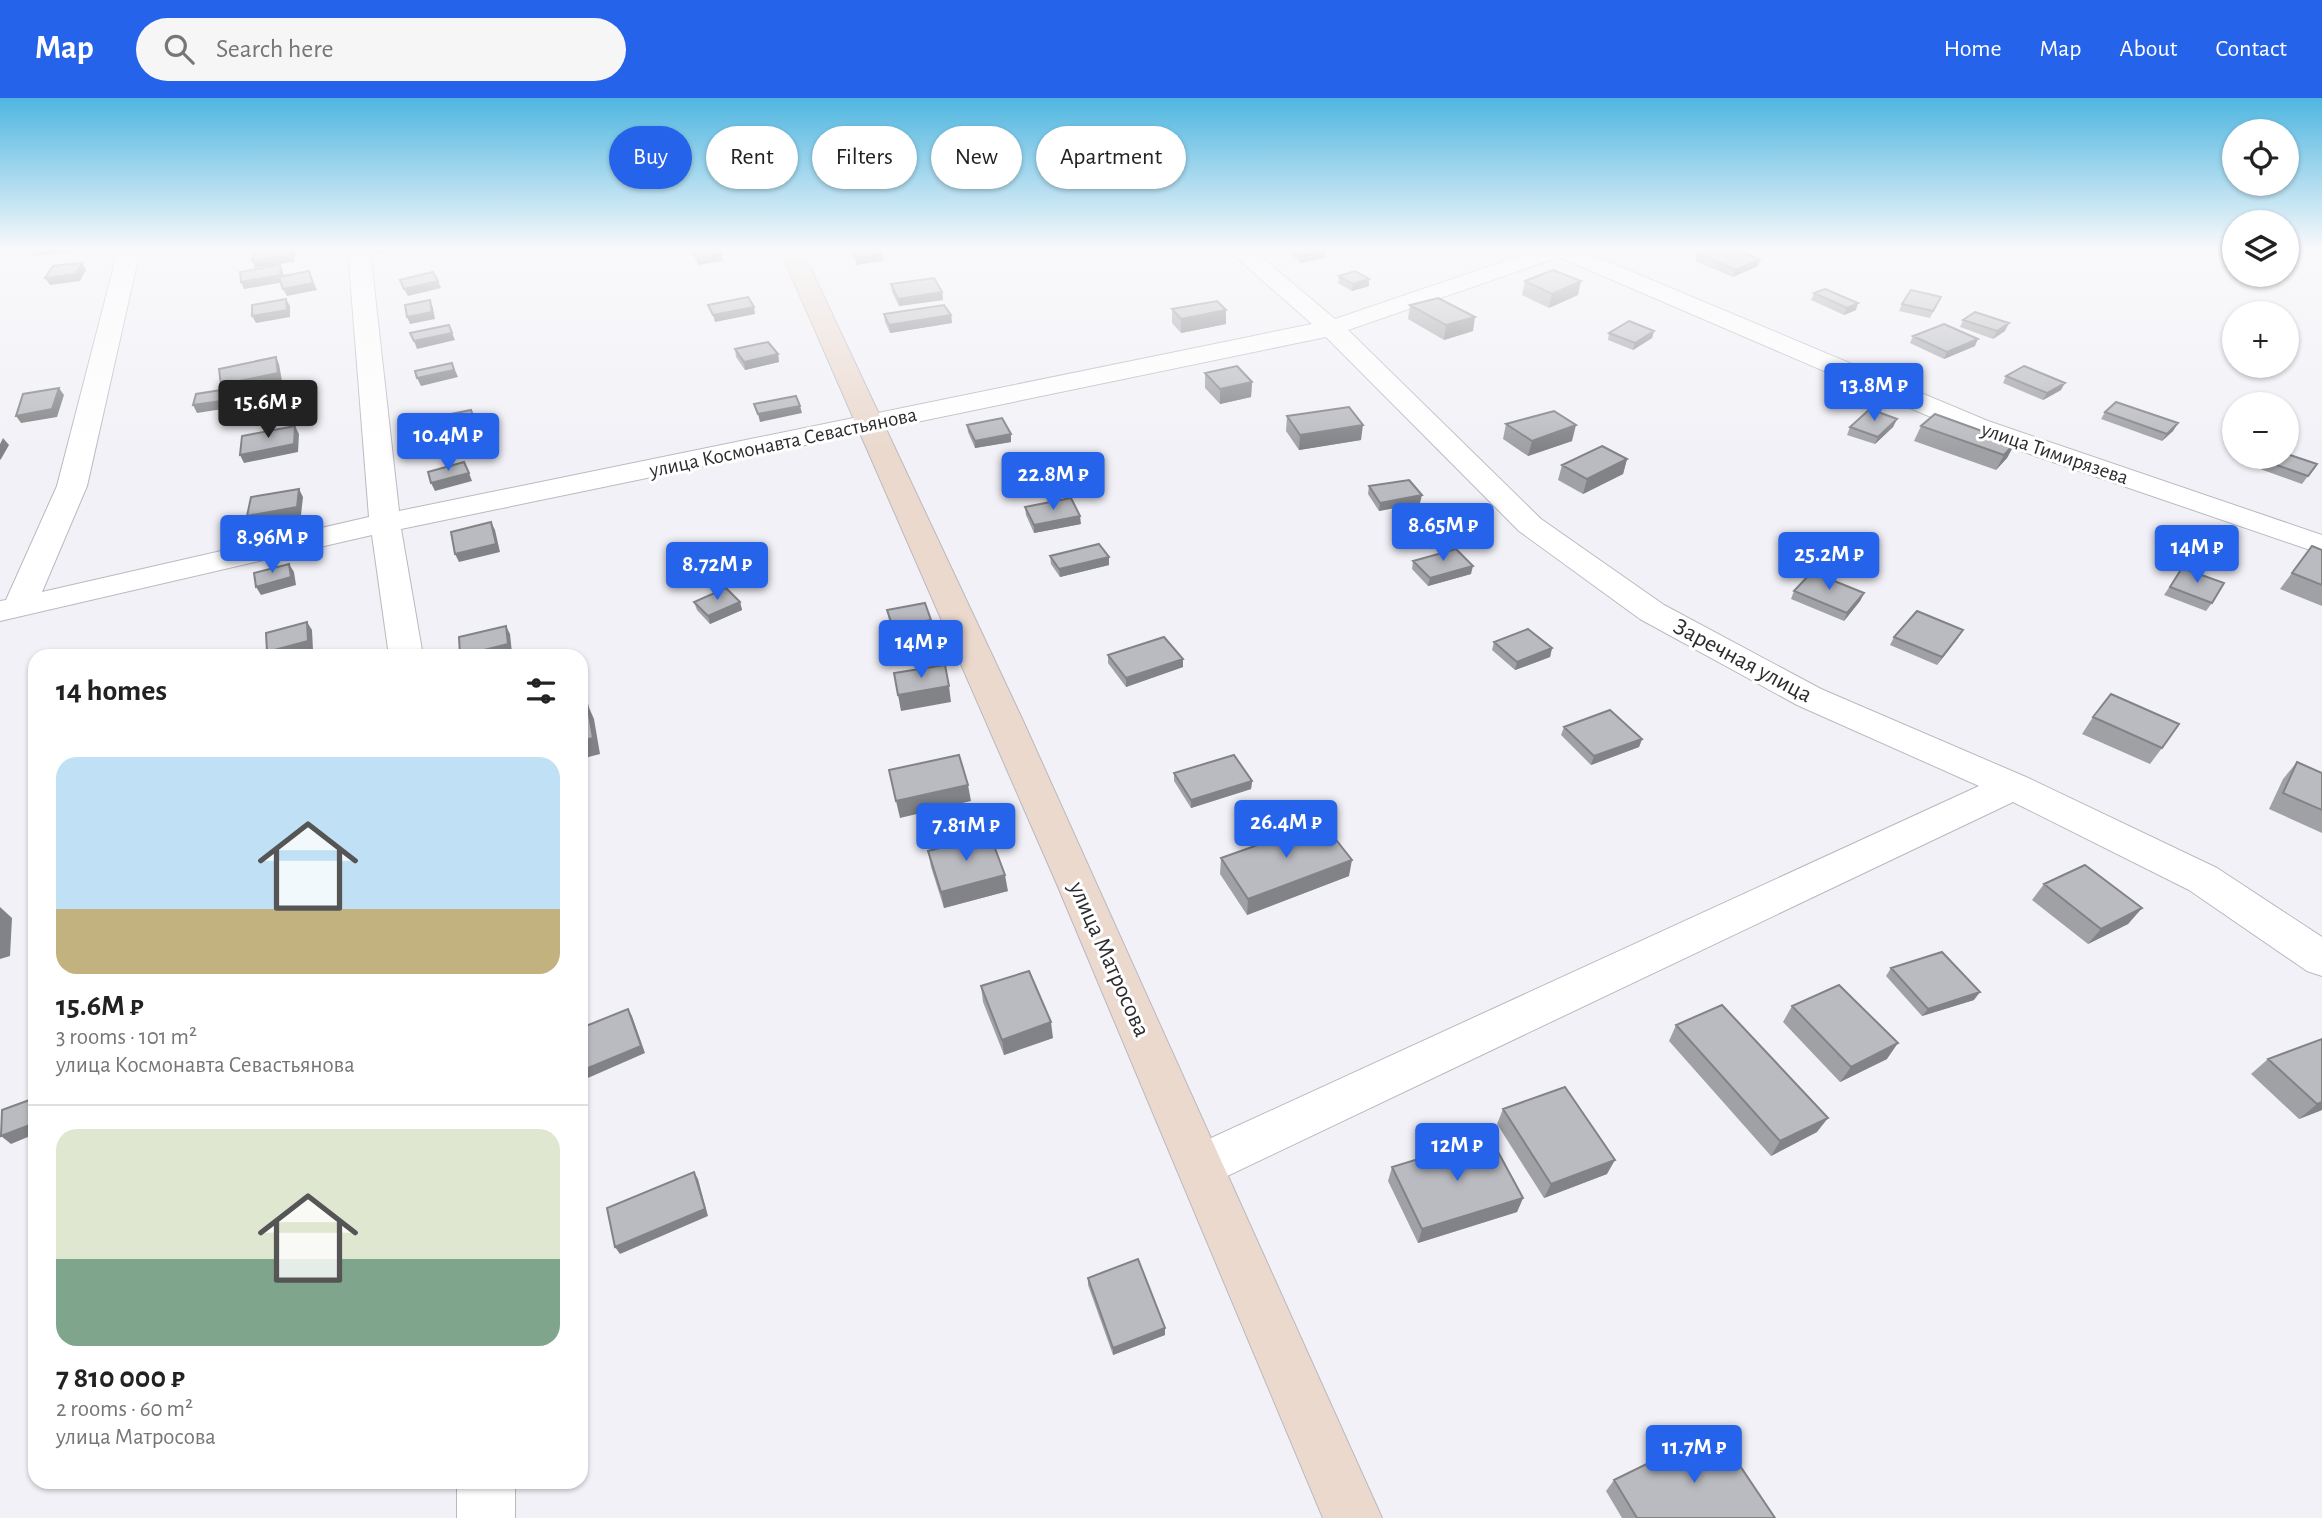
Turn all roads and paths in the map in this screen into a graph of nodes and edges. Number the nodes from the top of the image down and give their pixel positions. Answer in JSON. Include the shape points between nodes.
{"nodes":[{"id":1,"x":113,"y":316,"type":"edge"},
{"id":2,"x":365,"y":316,"type":"edge"},
{"id":3,"x":822,"y":316,"type":"edge"},
{"id":4,"x":1317,"y":316,"type":"edge"},
{"id":5,"x":1365,"y":316,"type":"edge"},
{"id":6,"x":1716,"y":316,"type":"edge"},
{"id":7,"x":1331,"y":328,"type":"junction"},
{"id":8,"x":872,"y":424,"type":"junction"},
{"id":9,"x":385,"y":523,"type":"junction"},
{"id":10,"x":2322,"y":545,"type":"edge"},
{"id":11,"x":10,"y":609,"type":"edge"},
{"id":12,"x":405,"y":649,"type":"edge"},
{"id":13,"x":2013,"y":786,"type":"junction"},
{"id":14,"x":2322,"y":959,"type":"edge"},
{"id":15,"x":1202,"y":1166,"type":"junction"},
{"id":16,"x":486,"y":1489,"type":"edge"},
{"id":17,"x":486,"y":1518,"type":"edge"},
{"id":18,"x":1353,"y":1518,"type":"edge"}],
"edges":[{"from":1,"to":11,"type":"street","via":[[72,486]]},
{"from":2,"to":9,"type":"street"},
{"from":3,"to":8,"type":"main road","name":"улица Матросова"},
{"from":4,"to":7,"type":"street","name":"Заречная улица"},
{"from":5,"to":7,"type":"street","name":"улица Космонавта Севастьянова"},
{"from":6,"to":10,"type":"street","name":"улица Тимирязева","via":[[1978,427]]},
{"from":7,"to":8,"type":"street","name":"улица Космонавта Севастьянова"},
{"from":7,"to":13,"type":"street","name":"Заречная улица","via":[[1530,525],[1652,612],[1809,696]]},
{"from":8,"to":9,"type":"street","name":"улица Космонавта Севастьянова"},
{"from":8,"to":15,"type":"main road","name":"улица Матросова"},
{"from":9,"to":11,"type":"street","name":"улица Космонавта Севастьянова"},
{"from":9,"to":12,"type":"street"},
{"from":13,"to":14,"type":"street","name":"Заречная улица","via":[[2203,879]]},
{"from":13,"to":15,"type":"street"},
{"from":15,"to":18,"type":"main road","name":"улица Матросова"},
{"from":16,"to":17,"type":"street"}]}
